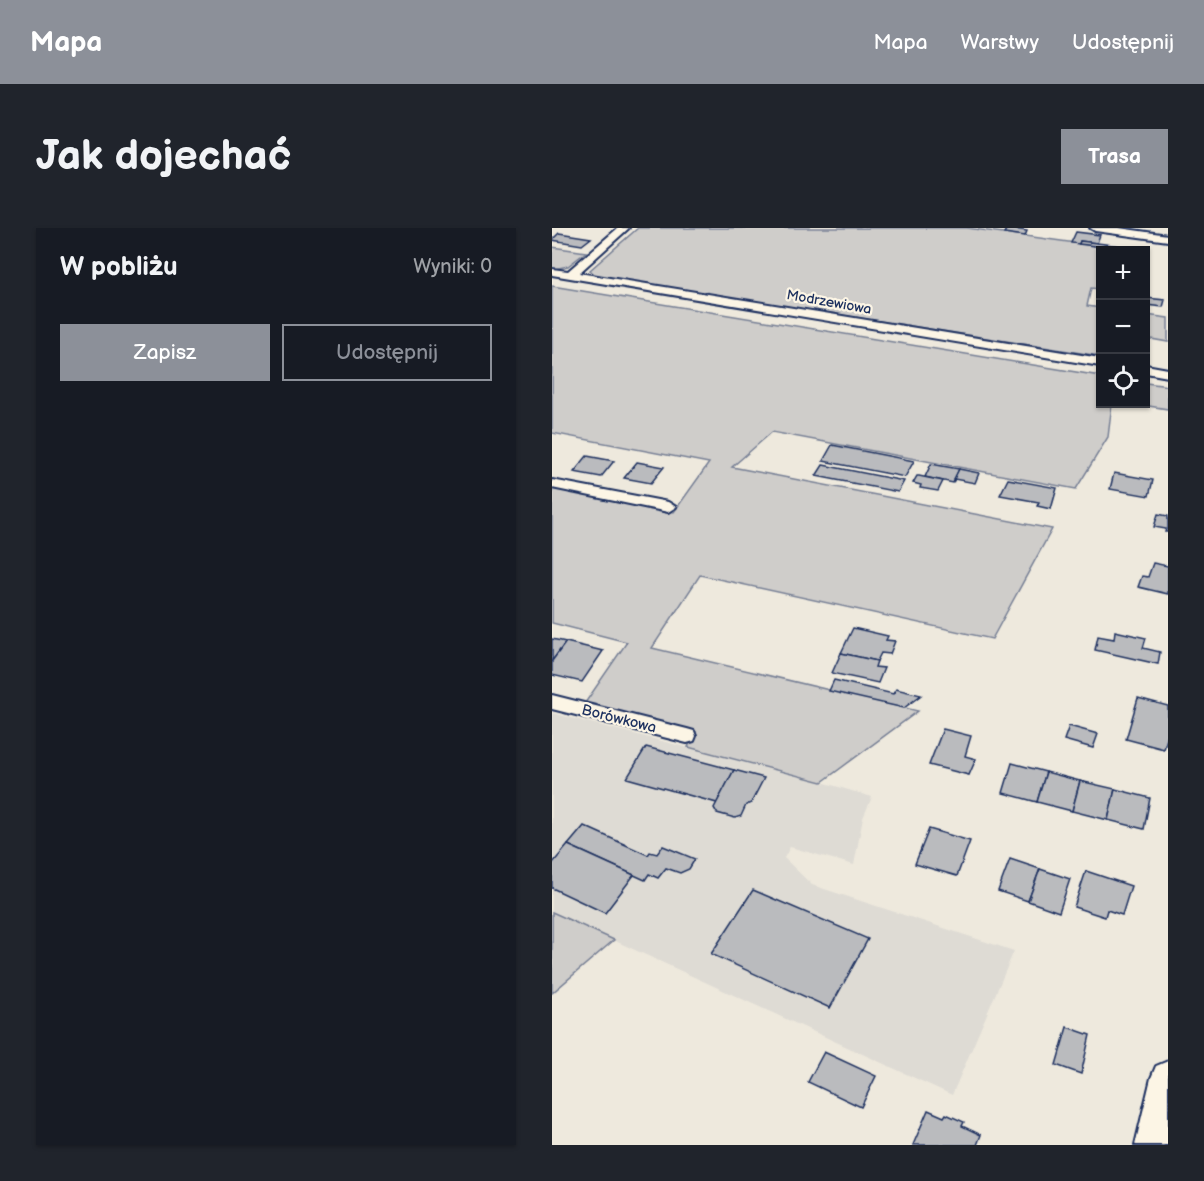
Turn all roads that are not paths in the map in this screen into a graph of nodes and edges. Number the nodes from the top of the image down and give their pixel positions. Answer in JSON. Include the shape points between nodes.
{"nodes":[{"id":1,"x":624,"y":228,"type":"edge"},
{"id":2,"x":1095,"y":228,"type":"edge"},
{"id":3,"x":1168,"y":238,"type":"edge"},
{"id":4,"x":552,"y":272,"type":"edge"},
{"id":5,"x":570,"y":275,"type":"junction"},
{"id":6,"x":1096,"y":361,"type":"edge"},
{"id":7,"x":1150,"y":370,"type":"edge"},
{"id":8,"x":1168,"y":373,"type":"edge"},
{"id":9,"x":552,"y":484,"type":"edge"},
{"id":10,"x":668,"y":507,"type":"dead end"},
{"id":11,"x":552,"y":702,"type":"edge"},
{"id":12,"x":687,"y":736,"type":"dead end"},
{"id":13,"x":1168,"y":1078,"type":"edge"},
{"id":14,"x":1153,"y":1145,"type":"edge"}],
"edges":[{"from":1,"to":5,"type":"street"},
{"from":2,"to":3,"type":"street"},
{"from":4,"to":5,"type":"street","name":"Modrzewiowa"},
{"from":5,"to":6,"type":"street","name":"Modrzewiowa"},
{"from":7,"to":8,"type":"street"},
{"from":9,"to":10,"type":"street"},
{"from":11,"to":12,"type":"street","name":"Borówkowa"},
{"from":13,"to":14,"type":"main road"}]}
